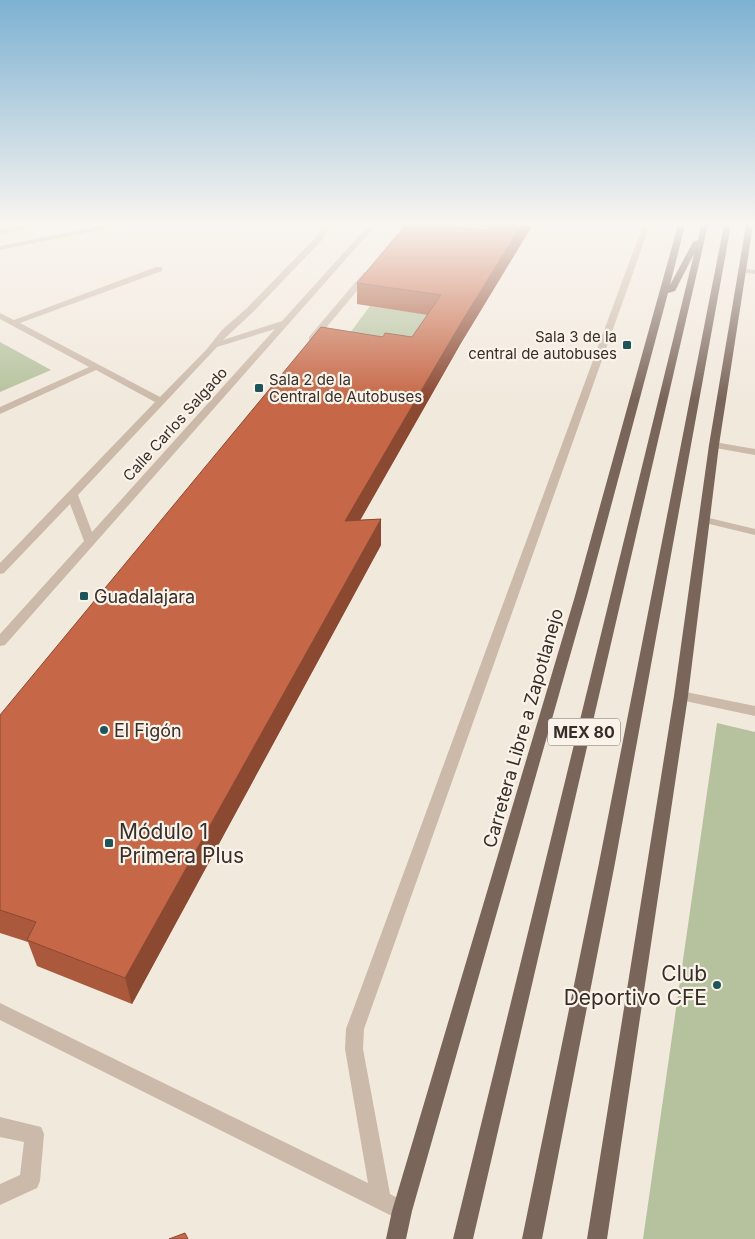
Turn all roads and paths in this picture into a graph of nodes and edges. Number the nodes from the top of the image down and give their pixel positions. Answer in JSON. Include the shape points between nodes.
{"nodes":[{"id":1,"x":122,"y":283,"type":"edge"},
{"id":2,"x":276,"y":283,"type":"edge"},
{"id":3,"x":322,"y":283,"type":"edge"},
{"id":4,"x":359,"y":283,"type":"edge"},
{"id":5,"x":626,"y":283,"type":"edge"},
{"id":6,"x":668,"y":283,"type":"edge"},
{"id":7,"x":675,"y":283,"type":"edge"},
{"id":8,"x":692,"y":283,"type":"edge"},
{"id":9,"x":717,"y":283,"type":"edge"},
{"id":10,"x":747,"y":283,"type":"edge"},
{"id":11,"x":0,"y":316,"type":"edge"},
{"id":12,"x":14,"y":323,"type":"junction"},
{"id":13,"x":286,"y":323,"type":"junction"},
{"id":14,"x":657,"y":324,"type":"junction"},
{"id":15,"x":216,"y":345,"type":"junction"},
{"id":16,"x":305,"y":348,"type":"edge"},
{"id":17,"x":96,"y":367,"type":"junction"},
{"id":18,"x":162,"y":402,"type":"junction"},
{"id":19,"x":0,"y":411,"type":"edge"},
{"id":20,"x":714,"y":445,"type":"junction"},
{"id":21,"x":755,"y":452,"type":"edge"},
{"id":22,"x":72,"y":495,"type":"junction"},
{"id":23,"x":705,"y":520,"type":"junction"},
{"id":24,"x":755,"y":532,"type":"edge"},
{"id":25,"x":90,"y":542,"type":"junction"},
{"id":26,"x":0,"y":570,"type":"edge"},
{"id":27,"x":0,"y":642,"type":"edge"},
{"id":28,"x":681,"y":696,"type":"junction"},
{"id":29,"x":755,"y":711,"type":"edge"},
{"id":30,"x":0,"y":1010,"type":"edge"},
{"id":31,"x":0,"y":1127,"type":"edge"},
{"id":32,"x":0,"y":1195,"type":"edge"},
{"id":33,"x":381,"y":1200,"type":"junction"},
{"id":34,"x":402,"y":1211,"type":"junction"},
{"id":35,"x":396,"y":1239,"type":"edge"},
{"id":36,"x":463,"y":1239,"type":"edge"},
{"id":37,"x":532,"y":1239,"type":"edge"},
{"id":38,"x":597,"y":1239,"type":"edge"}],
"edges":[{"from":1,"to":12,"type":"street"},
{"from":2,"to":15,"type":"street","via":[[225,332]]},
{"from":3,"to":13,"type":"street","name":"Calle Carlos Salgado"},
{"from":4,"to":16,"type":"street"},
{"from":5,"to":33,"type":"street","via":[[355,1029],[354,1049]]},
{"from":6,"to":14,"type":"main road","name":"Carretera Libre a Zapotlanejo"},
{"from":7,"to":14,"type":"main road"},
{"from":8,"to":36,"type":"main road","number":"MEX 80"},
{"from":9,"to":37,"type":"main road","number":"MEX 80"},
{"from":10,"to":20,"type":"main road"},
{"from":11,"to":12,"type":"street"},
{"from":12,"to":17,"type":"street"},
{"from":13,"to":15,"type":"street"},
{"from":13,"to":25,"type":"street","name":"Calle Carlos Salgado"},
{"from":14,"to":34,"type":"main road","name":"Carretera Libre a Zapotlanejo"},
{"from":15,"to":18,"type":"street"},
{"from":17,"to":18,"type":"street"},
{"from":17,"to":19,"type":"street"},
{"from":18,"to":22,"type":"street"},
{"from":20,"to":21,"type":"street"},
{"from":20,"to":23,"type":"main road"},
{"from":22,"to":25,"type":"street"},
{"from":22,"to":26,"type":"street"},
{"from":23,"to":24,"type":"street"},
{"from":23,"to":28,"type":"main road"},
{"from":25,"to":27,"type":"street","name":"Calle Carlos Salgado"},
{"from":28,"to":29,"type":"street"},
{"from":28,"to":38,"type":"main road"},
{"from":30,"to":33,"type":"street"},
{"from":31,"to":32,"type":"street","via":[[34,1134],[30,1181]]},
{"from":33,"to":34,"type":"street"},
{"from":34,"to":35,"type":"main road","name":"Carretera Libre a Zapotlanejo"}]}
